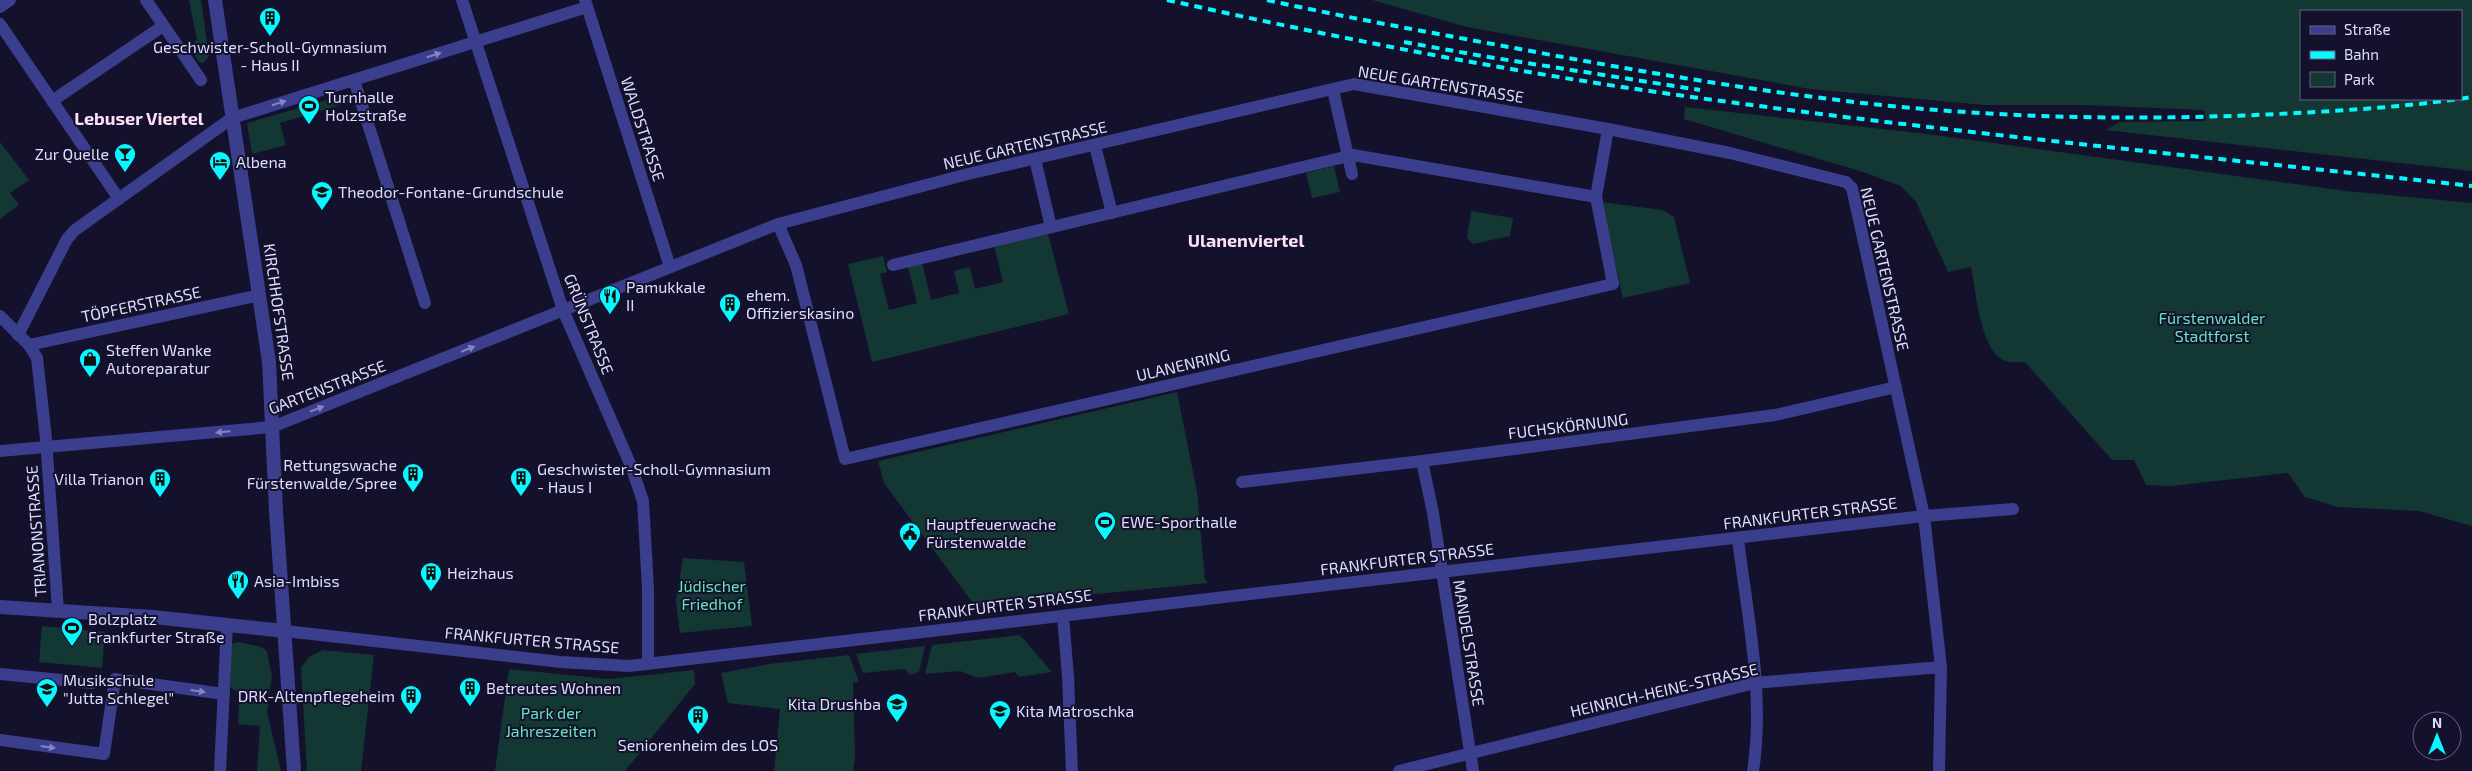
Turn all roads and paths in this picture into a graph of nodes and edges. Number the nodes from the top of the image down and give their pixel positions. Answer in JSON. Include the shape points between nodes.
{"nodes":[{"id":1,"x":10,"y":0,"type":"edge"},
{"id":2,"x":146,"y":0,"type":"edge"},
{"id":3,"x":215,"y":0,"type":"edge"},
{"id":4,"x":462,"y":0,"type":"edge"},
{"id":5,"x":586,"y":4,"type":"edge"},
{"id":6,"x":0,"y":7,"type":"edge"},
{"id":7,"x":0,"y":24,"type":"edge"},
{"id":8,"x":163,"y":26,"type":"junction"},
{"id":9,"x":476,"y":42,"type":"junction"},
{"id":10,"x":201,"y":80,"type":"dead end"},
{"id":11,"x":354,"y":80,"type":"junction"},
{"id":12,"x":1333,"y":90,"type":"junction"},
{"id":13,"x":52,"y":100,"type":"junction"},
{"id":14,"x":232,"y":118,"type":"junction"},
{"id":15,"x":1608,"y":128,"type":"junction"},
{"id":16,"x":1096,"y":146,"type":"junction"},
{"id":17,"x":1348,"y":156,"type":"junction"},
{"id":18,"x":1035,"y":159,"type":"junction"},
{"id":19,"x":1352,"y":174,"type":"dead end"},
{"id":20,"x":1596,"y":198,"type":"junction"},
{"id":21,"x":119,"y":199,"type":"junction"},
{"id":22,"x":1112,"y":213,"type":"junction"},
{"id":23,"x":778,"y":224,"type":"junction"},
{"id":24,"x":1051,"y":227,"type":"junction"},
{"id":25,"x":893,"y":265,"type":"dead end"},
{"id":26,"x":670,"y":267,"type":"junction"},
{"id":27,"x":260,"y":295,"type":"junction"},
{"id":28,"x":425,"y":302,"type":"dead end"},
{"id":29,"x":563,"y":310,"type":"junction"},
{"id":30,"x":0,"y":316,"type":"edge"},
{"id":31,"x":18,"y":335,"type":"junction"},
{"id":32,"x":28,"y":345,"type":"junction"},
{"id":33,"x":1896,"y":387,"type":"junction"},
{"id":34,"x":272,"y":427,"type":"junction"},
{"id":35,"x":46,"y":448,"type":"junction"},
{"id":36,"x":0,"y":451,"type":"edge"},
{"id":37,"x":1422,"y":462,"type":"junction"},
{"id":38,"x":1242,"y":482,"type":"dead end"},
{"id":39,"x":2013,"y":509,"type":"dead end"},
{"id":40,"x":1924,"y":516,"type":"junction"},
{"id":41,"x":1738,"y":539,"type":"junction"},
{"id":42,"x":1441,"y":572,"type":"junction"},
{"id":43,"x":0,"y":607,"type":"edge"},
{"id":44,"x":58,"y":610,"type":"junction"},
{"id":45,"x":1063,"y":616,"type":"junction"},
{"id":46,"x":227,"y":625,"type":"junction"},
{"id":47,"x":285,"y":631,"type":"junction"},
{"id":48,"x":648,"y":664,"type":"junction"},
{"id":49,"x":1941,"y":667,"type":"junction"},
{"id":50,"x":0,"y":674,"type":"edge"},
{"id":51,"x":92,"y":683,"type":"dead end"},
{"id":52,"x":1755,"y":683,"type":"junction"},
{"id":53,"x":224,"y":694,"type":"junction"},
{"id":54,"x":0,"y":740,"type":"edge"},
{"id":55,"x":1472,"y":754,"type":"junction"},
{"id":56,"x":220,"y":771,"type":"edge"},
{"id":57,"x":294,"y":771,"type":"edge"},
{"id":58,"x":1072,"y":771,"type":"edge"},
{"id":59,"x":1399,"y":771,"type":"edge"},
{"id":60,"x":1473,"y":771,"type":"edge"},
{"id":61,"x":1752,"y":771,"type":"edge"},
{"id":62,"x":1939,"y":771,"type":"edge"}],
"edges":[{"from":1,"to":6,"type":"street"},
{"from":2,"to":8,"type":"street"},
{"from":3,"to":14,"type":"street","name":"KIRCHHOFSTRASSE"},
{"from":4,"to":9,"type":"street","name":"GRÜNSTRASSE"},
{"from":5,"to":9,"type":"street"},
{"from":5,"to":26,"type":"street","name":"WALDSTRASSE"},
{"from":7,"to":13,"type":"street"},
{"from":8,"to":10,"type":"street"},
{"from":8,"to":13,"type":"street"},
{"from":11,"to":9,"type":"street","one_way":true},
{"from":9,"to":29,"type":"street","name":"GRÜNSTRASSE"},
{"from":14,"to":11,"type":"street","one_way":true},
{"from":11,"to":28,"type":"street"},
{"from":12,"to":15,"type":"street","name":"NEUE GARTENSTRASSE","via":[[1354,84]]},
{"from":12,"to":16,"type":"street","name":"NEUE GARTENSTRASSE"},
{"from":12,"to":17,"type":"street"},
{"from":13,"to":21,"type":"street"},
{"from":14,"to":21,"type":"street"},
{"from":14,"to":27,"type":"street","name":"KIRCHHOFSTRASSE"},
{"from":15,"to":20,"type":"street","name":"ULANENRING"},
{"from":15,"to":33,"type":"street","name":"NEUE GARTENSTRASSE","via":[[1730,153],[1849,185]]},
{"from":16,"to":18,"type":"street","name":"NEUE GARTENSTRASSE"},
{"from":16,"to":22,"type":"street"},
{"from":17,"to":19,"type":"street"},
{"from":17,"to":20,"type":"street"},
{"from":17,"to":22,"type":"street"},
{"from":18,"to":23,"type":"street","name":"NEUE GARTENSTRASSE","via":[[941,180]]},
{"from":18,"to":24,"type":"street"},
{"from":20,"to":23,"type":"street","name":"ULANENRING","via":[[1613,284],[844,459],[796,265]]},
{"from":21,"to":31,"type":"street","via":[[67,239]]},
{"from":22,"to":24,"type":"street"},
{"from":23,"to":26,"type":"street","name":"NEUE GARTENSTRASSE"},
{"from":24,"to":25,"type":"street"},
{"from":26,"to":29,"type":"street","name":"NEUE GARTENSTRASSE"},
{"from":27,"to":32,"type":"street","name":"TÖPFERSTRASSE"},
{"from":27,"to":34,"type":"street","name":"KIRCHHOFSTRASSE","via":[[270,362]]},
{"from":34,"to":29,"type":"street","name":"GARTENSTRASSE","one_way":true},
{"from":29,"to":48,"type":"street","name":"GRÜNSTRASSE","via":[[643,501]]},
{"from":30,"to":31,"type":"street"},
{"from":31,"to":32,"type":"street"},
{"from":32,"to":35,"type":"street","name":"TRIANONSTRASSE","via":[[37,358]]},
{"from":33,"to":37,"type":"street","name":"FUCHSKÖRNUNG","via":[[1780,415]]},
{"from":33,"to":40,"type":"street","name":"NEUE GARTENSTRASSE"},
{"from":34,"to":35,"type":"street","name":"GARTENSTRASSE","one_way":true},
{"from":34,"to":47,"type":"street","name":"KIRCHHOFSTRASSE"},
{"from":35,"to":36,"type":"street","name":"GARTENSTRASSE"},
{"from":35,"to":44,"type":"street","name":"TRIANONSTRASSE"},
{"from":37,"to":38,"type":"street","name":"FUCHSKÖRNUNG"},
{"from":37,"to":42,"type":"street","name":"MANDELSTRASSE"},
{"from":39,"to":40,"type":"street","name":"FRANKFURTER STRASSE"},
{"from":40,"to":41,"type":"street","name":"FRANKFURTER STRASSE"},
{"from":40,"to":49,"type":"street","name":"NEUE GARTENSTRASSE"},
{"from":41,"to":42,"type":"street","name":"FRANKFURTER STRASSE"},
{"from":41,"to":52,"type":"street"},
{"from":42,"to":45,"type":"street","name":"FRANKFURTER STRASSE"},
{"from":42,"to":55,"type":"street","name":"MANDELSTRASSE"},
{"from":43,"to":44,"type":"street","name":"FRANKFURTER STRASSE"},
{"from":44,"to":46,"type":"street","name":"FRANKFURTER STRASSE"},
{"from":45,"to":48,"type":"street","name":"FRANKFURTER STRASSE"},
{"from":45,"to":58,"type":"street"},
{"from":46,"to":47,"type":"street","name":"FRANKFURTER STRASSE"},
{"from":46,"to":53,"type":"street"},
{"from":47,"to":48,"type":"street","name":"FRANKFURTER STRASSE","via":[[561,662]]},
{"from":47,"to":57,"type":"street","name":"KIRCHHOFSTRASSE"},
{"from":49,"to":52,"type":"street","name":"HEINRICH-HEINE-STRASSE"},
{"from":49,"to":62,"type":"street","name":"NEUE GARTENSTRASSE"},
{"from":50,"to":51,"type":"street"},
{"from":52,"to":55,"type":"street","name":"HEINRICH-HEINE-STRASSE"},
{"from":52,"to":61,"type":"street"},
{"from":54,"to":53,"type":"street","one_way":true,"via":[[104,754],[116,680]]},
{"from":53,"to":56,"type":"street"},
{"from":55,"to":59,"type":"street","name":"HEINRICH-HEINE-STRASSE"},
{"from":55,"to":60,"type":"street","name":"MANDELSTRASSE"}]}
